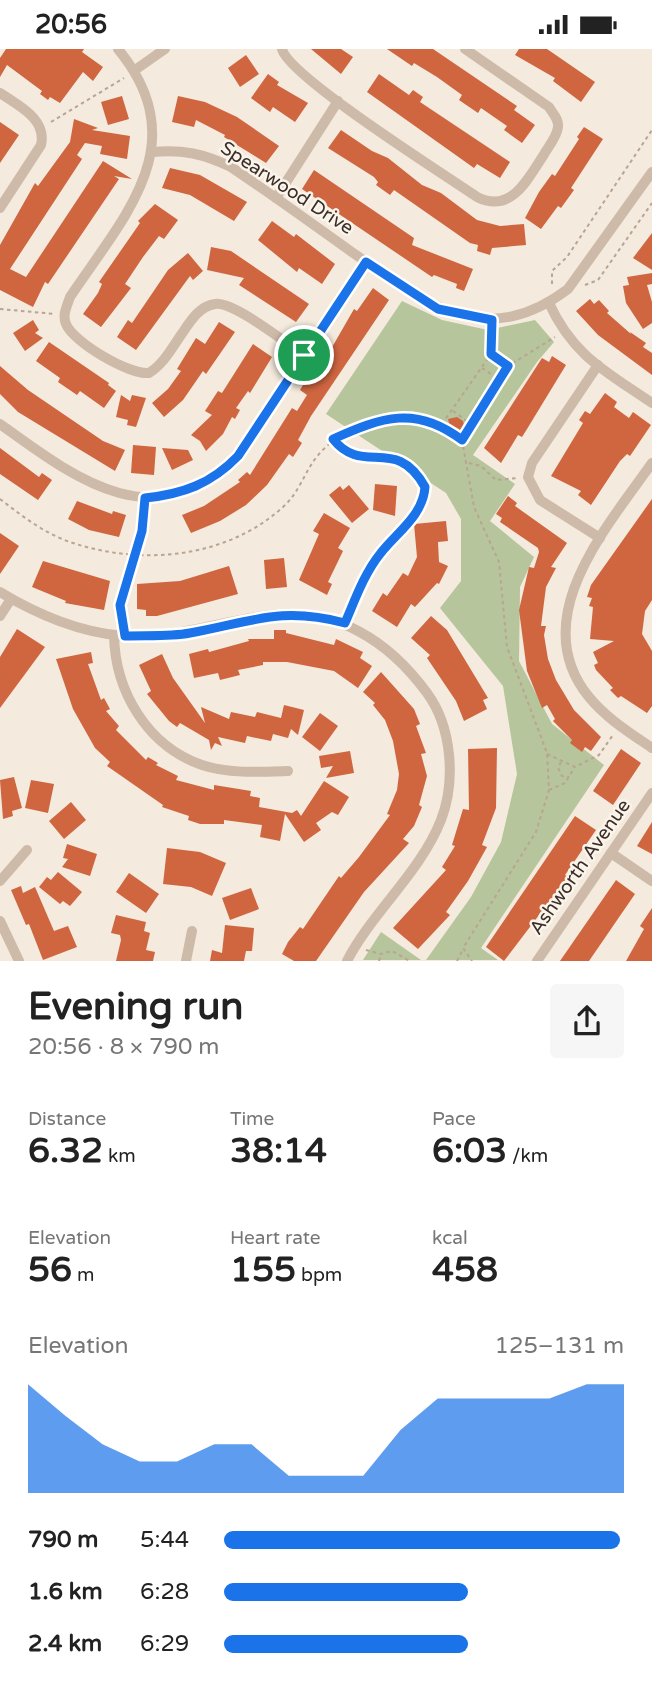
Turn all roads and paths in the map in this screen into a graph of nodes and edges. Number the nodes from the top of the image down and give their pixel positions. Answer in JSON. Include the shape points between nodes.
{"nodes":[{"id":1,"x":118,"y":49,"type":"edge"},
{"id":2,"x":165,"y":49,"type":"edge"},
{"id":3,"x":282,"y":49,"type":"edge"},
{"id":4,"x":465,"y":49,"type":"edge"},
{"id":5,"x":135,"y":70,"type":"junction"},
{"id":6,"x":0,"y":93,"type":"edge"},
{"id":7,"x":338,"y":101,"type":"junction"},
{"id":8,"x":41,"y":126,"type":"junction"},
{"id":9,"x":152,"y":152,"type":"junction"},
{"id":10,"x":652,"y":172,"type":"edge"},
{"id":11,"x":276,"y":198,"type":"junction"},
{"id":12,"x":0,"y":208,"type":"edge"},
{"id":13,"x":366,"y":262,"type":"junction"},
{"id":14,"x":550,"y":303,"type":"junction"},
{"id":15,"x":0,"y":309,"type":"edge"},
{"id":16,"x":64,"y":314,"type":"junction"},
{"id":17,"x":492,"y":320,"type":"junction"},
{"id":18,"x":564,"y":332,"type":"junction"},
{"id":19,"x":491,"y":354,"type":"junction"},
{"id":20,"x":304,"y":355,"type":"junction"},
{"id":21,"x":597,"y":365,"type":"junction"},
{"id":22,"x":508,"y":366,"type":"junction"},
{"id":23,"x":482,"y":367,"type":"junction"},
{"id":24,"x":500,"y":380,"type":"junction"},
{"id":25,"x":652,"y":403,"type":"edge"},
{"id":26,"x":452,"y":410,"type":"junction"},
{"id":27,"x":0,"y":423,"type":"edge"},
{"id":28,"x":472,"y":424,"type":"junction"},
{"id":29,"x":442,"y":425,"type":"junction"},
{"id":30,"x":333,"y":439,"type":"junction"},
{"id":31,"x":462,"y":440,"type":"junction"},
{"id":32,"x":468,"y":463,"type":"junction"},
{"id":33,"x":652,"y":463,"type":"edge"},
{"id":34,"x":527,"y":477,"type":"junction"},
{"id":35,"x":145,"y":498,"type":"junction"},
{"id":36,"x":0,"y":499,"type":"edge"},
{"id":37,"x":600,"y":538,"type":"junction"},
{"id":38,"x":380,"y":554,"type":"joint"},
{"id":39,"x":134,"y":556,"type":"junction"},
{"id":40,"x":0,"y":592,"type":"edge"},
{"id":41,"x":11,"y":599,"type":"junction"},
{"id":42,"x":0,"y":616,"type":"edge"},
{"id":43,"x":345,"y":623,"type":"junction"},
{"id":44,"x":120,"y":636,"type":"junction"},
{"id":45,"x":620,"y":725,"type":"junction"},
{"id":46,"x":652,"y":748,"type":"edge"},
{"id":47,"x":547,"y":753,"type":"junction"},
{"id":48,"x":562,"y":761,"type":"junction"},
{"id":49,"x":575,"y":767,"type":"junction"},
{"id":50,"x":288,"y":771,"type":"dead end"},
{"id":51,"x":570,"y":777,"type":"junction"},
{"id":52,"x":549,"y":790,"type":"junction"},
{"id":53,"x":652,"y":793,"type":"edge"},
{"id":54,"x":27,"y":850,"type":"dead end"},
{"id":55,"x":611,"y":853,"type":"junction"},
{"id":56,"x":0,"y":881,"type":"edge"},
{"id":57,"x":652,"y":881,"type":"edge"},
{"id":58,"x":0,"y":921,"type":"edge"},
{"id":59,"x":192,"y":931,"type":"dead end"},
{"id":60,"x":355,"y":945,"type":"junction"},
{"id":61,"x":463,"y":948,"type":"junction"},
{"id":62,"x":381,"y":954,"type":"junction"},
{"id":63,"x":19,"y":961,"type":"edge"},
{"id":64,"x":186,"y":961,"type":"edge"},
{"id":65,"x":347,"y":961,"type":"edge"},
{"id":66,"x":379,"y":961,"type":"edge"},
{"id":67,"x":410,"y":961,"type":"edge"},
{"id":68,"x":457,"y":961,"type":"edge"},
{"id":69,"x":472,"y":961,"type":"edge"},
{"id":70,"x":537,"y":961,"type":"edge"}],
"edges":[{"from":1,"to":5,"type":"street"},
{"from":2,"to":5,"type":"street"},
{"from":3,"to":7,"type":"street","via":[[295,69]]},
{"from":4,"to":7,"type":"street","via":[[549,107],[558,121],[557,134],[510,198],[494,203],[477,197]]},
{"from":5,"to":8,"type":"path"},
{"from":5,"to":9,"type":"street","via":[[148,107]]},
{"from":6,"to":8,"type":"street"},
{"from":7,"to":11,"type":"street"},
{"from":8,"to":12,"type":"street","via":[[41,145]]},
{"from":9,"to":11,"type":"street","name":"Spearwood Drive","via":[[177,150],[208,156]]},
{"from":9,"to":16,"type":"street","via":[[143,186],[70,297]]},
{"from":10,"to":14,"type":"street","name":"Spearwood Drive","via":[[587,266]]},
{"from":11,"to":13,"type":"street","name":"Spearwood Drive"},
{"from":13,"to":17,"type":"street","name":"Spearwood Drive","via":[[438,309]]},
{"from":13,"to":20,"type":"street"},
{"from":14,"to":17,"type":"street","name":"Spearwood Drive"},
{"from":14,"to":18,"type":"street"},
{"from":15,"to":16,"type":"path"},
{"from":16,"to":20,"type":"street","via":[[73,334],[115,363],[142,374],[161,364],[193,318],[217,303],[233,308]]},
{"from":17,"to":19,"type":"path"},
{"from":18,"to":21,"type":"street","via":[[575,348]]},
{"from":18,"to":22,"type":"path"},
{"from":19,"to":22,"type":"path"},
{"from":19,"to":23,"type":"path"},
{"from":20,"to":35,"type":"street","via":[[246,446],[225,470],[198,487]]},
{"from":21,"to":25,"type":"street"},
{"from":21,"to":34,"type":"street"},
{"from":22,"to":24,"type":"path"},
{"from":23,"to":24,"type":"path"},
{"from":23,"to":26,"type":"path"},
{"from":24,"to":28,"type":"path"},
{"from":26,"to":28,"type":"path"},
{"from":26,"to":29,"type":"path"},
{"from":27,"to":35,"type":"street","via":[[82,480],[110,493]]},
{"from":28,"to":31,"type":"path"},
{"from":29,"to":30,"type":"path","via":[[398,417],[375,420]]},
{"from":29,"to":31,"type":"path"},
{"from":30,"to":38,"type":"path","via":[[345,452],[357,456],[402,460],[414,468],[425,487],[413,517]]},
{"from":30,"to":39,"type":"path","via":[[285,506],[264,523],[236,539],[183,554]]},
{"from":31,"to":32,"type":"path"},
{"from":32,"to":34,"type":"path","via":[[481,466],[496,479]]},
{"from":32,"to":47,"type":"path","via":[[474,507],[503,577],[507,647]]},
{"from":33,"to":37,"type":"street"},
{"from":34,"to":37,"type":"street","via":[[540,500]]},
{"from":35,"to":39,"type":"path","via":[[145,518]]},
{"from":36,"to":39,"type":"path","via":[[26,519],[72,543]]},
{"from":37,"to":45,"type":"street","via":[[574,587],[567,643],[580,685]]},
{"from":38,"to":43,"type":"street"},
{"from":39,"to":44,"type":"path","via":[[120,605]]},
{"from":40,"to":41,"type":"street"},
{"from":41,"to":42,"type":"street"},
{"from":41,"to":44,"type":"street","via":[[52,618]]},
{"from":43,"to":44,"type":"street","via":[[317,616],[271,615],[188,634]]},
{"from":43,"to":60,"type":"street","via":[[384,646],[418,680],[442,721],[448,759],[446,798],[433,838]]},
{"from":44,"to":50,"type":"street","via":[[114,658],[125,694],[145,725],[173,750],[219,769]]},
{"from":45,"to":46,"type":"street"},
{"from":45,"to":49,"type":"path","via":[[599,755]]},
{"from":47,"to":48,"type":"path"},
{"from":47,"to":52,"type":"path"},
{"from":48,"to":49,"type":"path"},
{"from":48,"to":51,"type":"path","via":[[558,768],[562,776]]},
{"from":49,"to":51,"type":"path"},
{"from":51,"to":52,"type":"path"},
{"from":52,"to":61,"type":"path","via":[[536,832]]},
{"from":53,"to":55,"type":"street","name":"Ashworth Avenue"},
{"from":54,"to":56,"type":"street"},
{"from":55,"to":57,"type":"street"},
{"from":55,"to":70,"type":"street","name":"Ashworth Avenue"},
{"from":58,"to":63,"type":"street"},
{"from":59,"to":64,"type":"street"},
{"from":60,"to":62,"type":"path"},
{"from":60,"to":65,"type":"street"},
{"from":61,"to":68,"type":"path"},
{"from":61,"to":69,"type":"path"},
{"from":62,"to":66,"type":"path"},
{"from":62,"to":67,"type":"path","via":[[392,951]]}]}
